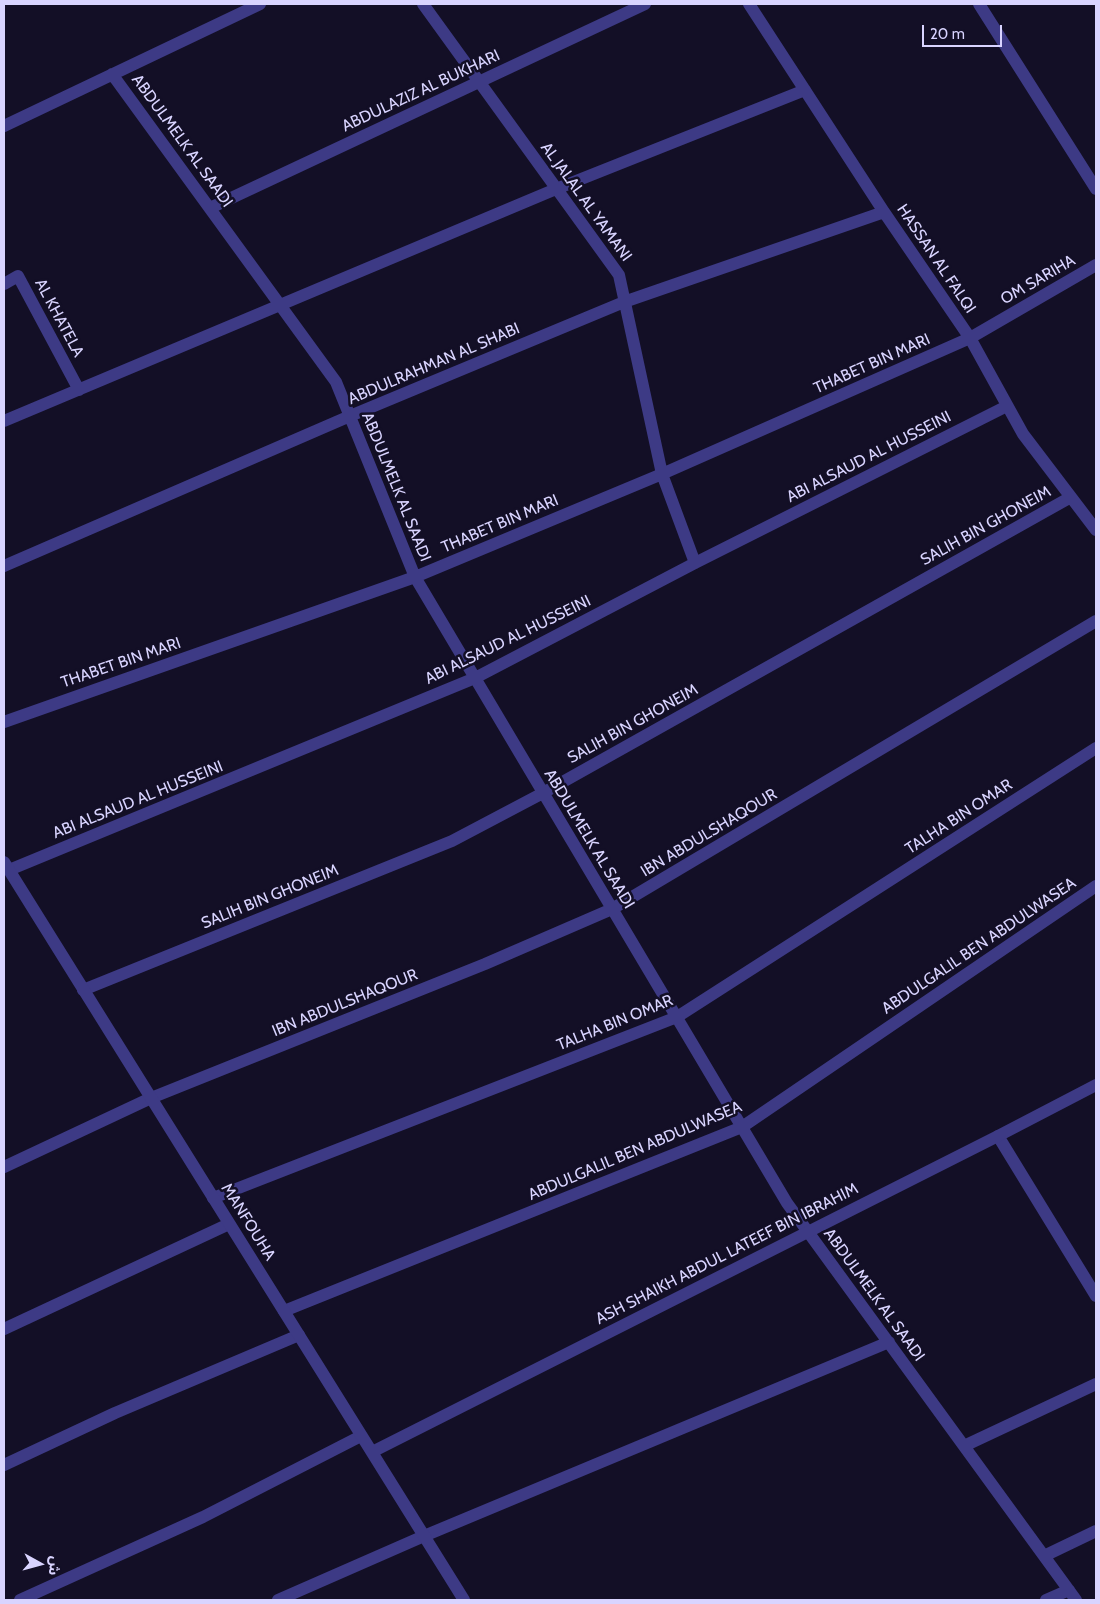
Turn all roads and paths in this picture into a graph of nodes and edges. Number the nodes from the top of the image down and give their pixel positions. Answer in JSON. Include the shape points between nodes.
{"nodes":[{"id":1,"x":260,"y":4,"type":"edge"},
{"id":2,"x":423,"y":4,"type":"edge"},
{"id":3,"x":645,"y":4,"type":"edge"},
{"id":4,"x":749,"y":4,"type":"edge"},
{"id":5,"x":979,"y":4,"type":"edge"},
{"id":6,"x":236,"y":9,"type":"edge"},
{"id":7,"x":112,"y":74,"type":"junction"},
{"id":8,"x":479,"y":82,"type":"junction"},
{"id":9,"x":805,"y":90,"type":"junction"},
{"id":10,"x":4,"y":126,"type":"edge"},
{"id":11,"x":556,"y":189,"type":"junction"},
{"id":12,"x":1096,"y":189,"type":"edge"},
{"id":13,"x":210,"y":208,"type":"junction"},
{"id":14,"x":884,"y":212,"type":"junction"},
{"id":15,"x":1096,"y":265,"type":"edge"},
{"id":16,"x":4,"y":284,"type":"edge"},
{"id":17,"x":624,"y":302,"type":"junction"},
{"id":18,"x":280,"y":305,"type":"junction"},
{"id":19,"x":970,"y":338,"type":"junction"},
{"id":20,"x":79,"y":390,"type":"junction"},
{"id":21,"x":1007,"y":406,"type":"junction"},
{"id":22,"x":350,"y":416,"type":"junction"},
{"id":23,"x":4,"y":421,"type":"edge"},
{"id":24,"x":662,"y":474,"type":"junction"},
{"id":25,"x":1071,"y":497,"type":"junction"},
{"id":26,"x":1096,"y":530,"type":"edge"},
{"id":27,"x":695,"y":563,"type":"junction"},
{"id":28,"x":4,"y":566,"type":"edge"},
{"id":29,"x":415,"y":577,"type":"junction"},
{"id":30,"x":1096,"y":621,"type":"edge"},
{"id":31,"x":475,"y":678,"type":"junction"},
{"id":32,"x":4,"y":722,"type":"edge"},
{"id":33,"x":1096,"y":748,"type":"edge"},
{"id":34,"x":543,"y":793,"type":"junction"},
{"id":35,"x":6,"y":866,"type":"edge"},
{"id":36,"x":1096,"y":886,"type":"edge"},
{"id":37,"x":612,"y":909,"type":"junction"},
{"id":38,"x":83,"y":990,"type":"junction"},
{"id":39,"x":677,"y":1018,"type":"junction"},
{"id":40,"x":1096,"y":1085,"type":"edge"},
{"id":41,"x":151,"y":1098,"type":"junction"},
{"id":42,"x":742,"y":1127,"type":"junction"},
{"id":43,"x":998,"y":1136,"type":"junction"},
{"id":44,"x":4,"y":1167,"type":"edge"},
{"id":45,"x":214,"y":1198,"type":"junction"},
{"id":46,"x":229,"y":1224,"type":"junction"},
{"id":47,"x":807,"y":1231,"type":"junction"},
{"id":48,"x":1096,"y":1296,"type":"edge"},
{"id":49,"x":284,"y":1311,"type":"junction"},
{"id":50,"x":4,"y":1329,"type":"edge"},
{"id":51,"x":299,"y":1335,"type":"junction"},
{"id":52,"x":888,"y":1342,"type":"junction"},
{"id":53,"x":1096,"y":1384,"type":"edge"},
{"id":54,"x":361,"y":1436,"type":"junction"},
{"id":55,"x":964,"y":1446,"type":"junction"},
{"id":56,"x":372,"y":1452,"type":"junction"},
{"id":57,"x":4,"y":1465,"type":"edge"},
{"id":58,"x":1096,"y":1531,"type":"edge"},
{"id":59,"x":424,"y":1536,"type":"junction"},
{"id":60,"x":1044,"y":1556,"type":"junction"},
{"id":61,"x":1072,"y":1595,"type":"edge"},
{"id":62,"x":20,"y":1600,"type":"edge"},
{"id":63,"x":278,"y":1600,"type":"edge"},
{"id":64,"x":464,"y":1600,"type":"edge"},
{"id":65,"x":1046,"y":1600,"type":"edge"}],
"edges":[{"from":1,"to":6,"type":"street"},
{"from":2,"to":8,"type":"street","name":"AL JALAL AL YAMANI"},
{"from":3,"to":8,"type":"street","name":"ABDULAZIZ AL BUKHARI"},
{"from":4,"to":9,"type":"street","name":"HASSAN AL FALQI"},
{"from":5,"to":12,"type":"street"},
{"from":6,"to":7,"type":"street"},
{"from":7,"to":10,"type":"street"},
{"from":7,"to":13,"type":"street","name":"ABDULMELK AL SAADI"},
{"from":8,"to":11,"type":"street","name":"AL JALAL AL YAMANI"},
{"from":8,"to":13,"type":"street","name":"ABDULAZIZ AL BUKHARI"},
{"from":9,"to":11,"type":"street"},
{"from":9,"to":14,"type":"street","name":"HASSAN AL FALQI"},
{"from":11,"to":17,"type":"street","name":"AL JALAL AL YAMANI","via":[[619,275]]},
{"from":11,"to":18,"type":"street"},
{"from":13,"to":18,"type":"street","name":"ABDULMELK AL SAADI"},
{"from":14,"to":17,"type":"street","name":"ABDULRAHMAN AL SHABI"},
{"from":14,"to":19,"type":"street","name":"HASSAN AL FALQI"},
{"from":15,"to":19,"type":"street","name":"OM SARIHA"},
{"from":16,"to":20,"type":"street","name":"AL KHATELA","via":[[18,276]]},
{"from":17,"to":22,"type":"street","name":"ABDULRAHMAN AL SHABI"},
{"from":17,"to":24,"type":"street","name":"AL JALAL AL YAMANI"},
{"from":18,"to":20,"type":"street"},
{"from":18,"to":22,"type":"street","name":"ABDULMELK AL SAADI","via":[[336,382]]},
{"from":19,"to":21,"type":"street","name":"HASSAN AL FALQI"},
{"from":19,"to":24,"type":"street","name":"THABET BIN MARI"},
{"from":20,"to":23,"type":"street"},
{"from":21,"to":25,"type":"street","name":"HASSAN AL FALQI","via":[[1023,434]]},
{"from":21,"to":27,"type":"street","name":"ABI ALSAUD AL HUSSEINI"},
{"from":22,"to":28,"type":"street","name":"ABDULRAHMAN AL SHABI"},
{"from":22,"to":29,"type":"street","name":"ABDULMELK AL SAADI"},
{"from":24,"to":27,"type":"street","name":"AL JALAL AL YAMANI"},
{"from":24,"to":29,"type":"street","name":"THABET BIN MARI"},
{"from":25,"to":26,"type":"street","name":"HASSAN AL FALQI"},
{"from":25,"to":34,"type":"street","name":"SALIH BIN GHONEIM"},
{"from":27,"to":31,"type":"street","name":"ABI ALSAUD AL HUSSEINI"},
{"from":29,"to":31,"type":"street","name":"ABDULMELK AL SAADI"},
{"from":29,"to":32,"type":"street","name":"THABET BIN MARI"},
{"from":30,"to":37,"type":"street","name":"IBN ABDULSHAQOUR"},
{"from":31,"to":34,"type":"street","name":"ABDULMELK AL SAADI"},
{"from":31,"to":35,"type":"street","name":"ABI ALSAUD AL HUSSEINI"},
{"from":33,"to":39,"type":"street","name":"TALHA BIN OMAR"},
{"from":34,"to":37,"type":"street","name":"ABDULMELK AL SAADI"},
{"from":34,"to":38,"type":"street","name":"SALIH BIN GHONEIM","via":[[452,841]]},
{"from":35,"to":38,"type":"street","name":"MANFOUHA"},
{"from":36,"to":42,"type":"street","name":"ABDULGALIL BEN ABDULWASEA"},
{"from":37,"to":39,"type":"street","name":"ABDULMELK AL SAADI"},
{"from":37,"to":41,"type":"street","name":"IBN ABDULSHAQOUR","via":[[485,964]]},
{"from":38,"to":41,"type":"street","name":"MANFOUHA"},
{"from":39,"to":42,"type":"street","name":"ABDULMELK AL SAADI"},
{"from":39,"to":45,"type":"street","name":"TALHA BIN OMAR"},
{"from":40,"to":43,"type":"street","name":"ASH SHAIKH ABDUL LATEEF BIN IBRAHIM"},
{"from":41,"to":44,"type":"street","name":"IBN ABDULSHAQOUR"},
{"from":41,"to":45,"type":"street","name":"MANFOUHA"},
{"from":42,"to":47,"type":"street","name":"ABDULMELK AL SAADI"},
{"from":42,"to":49,"type":"street","name":"ABDULGALIL BEN ABDULWASEA"},
{"from":43,"to":47,"type":"street","name":"ASH SHAIKH ABDUL LATEEF BIN IBRAHIM"},
{"from":43,"to":48,"type":"street"},
{"from":45,"to":46,"type":"street","name":"MANFOUHA"},
{"from":46,"to":49,"type":"street","name":"MANFOUHA"},
{"from":46,"to":50,"type":"street"},
{"from":47,"to":52,"type":"street","name":"ABDULMELK AL SAADI"},
{"from":47,"to":56,"type":"street","name":"ASH SHAIKH ABDUL LATEEF BIN IBRAHIM"},
{"from":49,"to":51,"type":"street","name":"MANFOUHA"},
{"from":51,"to":54,"type":"street","name":"MANFOUHA"},
{"from":51,"to":57,"type":"street","via":[[115,1412]]},
{"from":52,"to":55,"type":"street","name":"ABDULMELK AL SAADI"},
{"from":52,"to":59,"type":"street"},
{"from":53,"to":55,"type":"street"},
{"from":54,"to":56,"type":"street","name":"MANFOUHA"},
{"from":54,"to":62,"type":"street","via":[[203,1517]]},
{"from":55,"to":60,"type":"street","name":"ABDULMELK AL SAADI"},
{"from":56,"to":59,"type":"street","name":"MANFOUHA"},
{"from":58,"to":60,"type":"street"},
{"from":59,"to":63,"type":"street"},
{"from":59,"to":64,"type":"street","name":"MANFOUHA"},
{"from":60,"to":61,"type":"street","name":"ABDULMELK AL SAADI"},
{"from":61,"to":65,"type":"street"}]}
